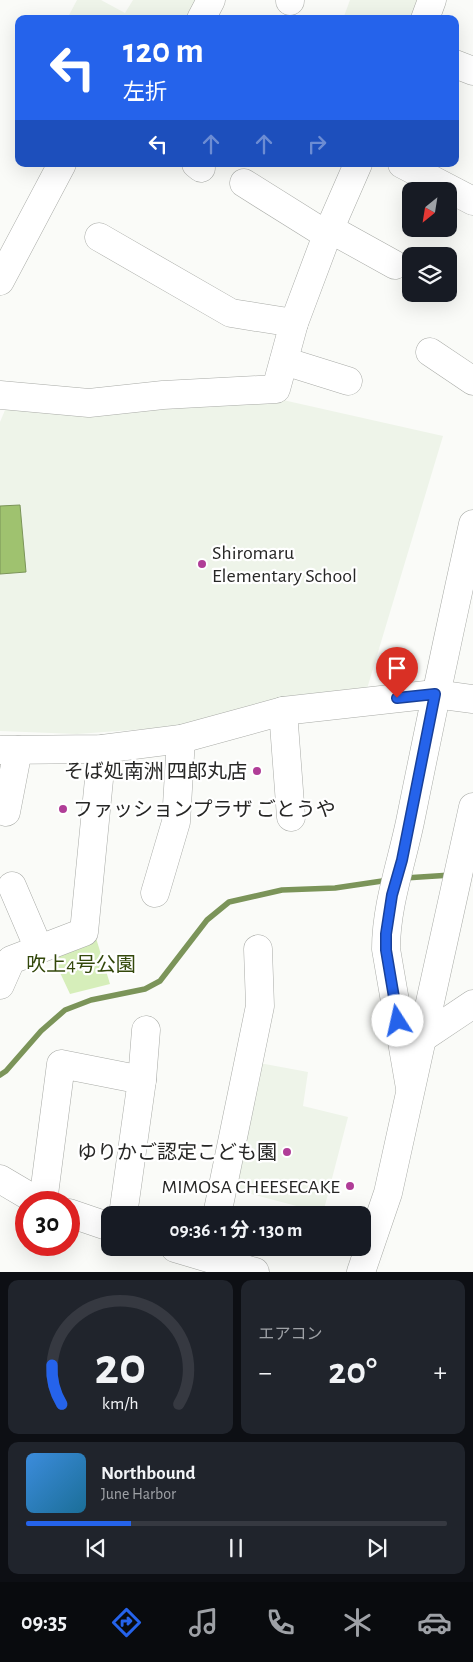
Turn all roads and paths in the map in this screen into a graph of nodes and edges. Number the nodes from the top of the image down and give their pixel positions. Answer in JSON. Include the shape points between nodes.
{"nodes":[{"id":1,"x":211,"y":0,"type":"edge"},
{"id":2,"x":432,"y":0,"type":"edge"},
{"id":3,"x":203,"y":15,"type":"edge"},
{"id":4,"x":426,"y":15,"type":"edge"},
{"id":5,"x":459,"y":66,"type":"edge"},
{"id":6,"x":473,"y":71,"type":"edge"},
{"id":7,"x":60,"y":167,"type":"edge"},
{"id":8,"x":357,"y":167,"type":"edge"},
{"id":9,"x":408,"y":167,"type":"edge"},
{"id":10,"x":244,"y":183,"type":"dead end"},
{"id":11,"x":473,"y":201,"type":"edge"},
{"id":12,"x":328,"y":232,"type":"junction"},
{"id":13,"x":100,"y":237,"type":"dead end"},
{"id":14,"x":395,"y":265,"type":"dead end"},
{"id":15,"x":0,"y":281,"type":"edge"},
{"id":16,"x":294,"y":323,"type":"junction"},
{"id":17,"x":430,"y":352,"type":"dead end"},
{"id":18,"x":284,"y":361,"type":"junction"},
{"id":19,"x":348,"y":381,"type":"dead end"},
{"id":20,"x":473,"y":381,"type":"edge"},
{"id":21,"x":0,"y":395,"type":"edge"},
{"id":22,"x":473,"y":524,"type":"edge"},
{"id":23,"x":435,"y":694,"type":"junction"},
{"id":24,"x":473,"y":699,"type":"edge"},
{"id":25,"x":283,"y":711,"type":"junction"},
{"id":26,"x":181,"y":739,"type":"junction"},
{"id":27,"x":102,"y":749,"type":"junction"},
{"id":28,"x":9,"y":750,"type":"edge"},
{"id":29,"x":473,"y":807,"type":"edge"},
{"id":30,"x":6,"y":812,"type":"dead end"},
{"id":31,"x":291,"y":817,"type":"dead end"},
{"id":32,"x":12,"y":886,"type":"dead end"},
{"id":33,"x":155,"y":893,"type":"dead end"},
{"id":34,"x":39,"y":949,"type":"junction"},
{"id":35,"x":258,"y":949,"type":"dead end"},
{"id":36,"x":0,"y":984,"type":"edge"},
{"id":37,"x":473,"y":1004,"type":"edge"},
{"id":38,"x":146,"y":1030,"type":"dead end"},
{"id":39,"x":421,"y":1039,"type":"junction"},
{"id":40,"x":142,"y":1080,"type":"junction"},
{"id":41,"x":410,"y":1088,"type":"junction"},
{"id":42,"x":0,"y":1180,"type":"edge"},
{"id":43,"x":20,"y":1191,"type":"edge"},
{"id":44,"x":43,"y":1191,"type":"edge"},
{"id":45,"x":123,"y":1206,"type":"edge"},
{"id":46,"x":219,"y":1206,"type":"edge"},
{"id":47,"x":80,"y":1217,"type":"edge"},
{"id":48,"x":101,"y":1224,"type":"edge"},
{"id":49,"x":196,"y":1256,"type":"edge"},
{"id":50,"x":255,"y":1272,"type":"edge"},
{"id":51,"x":361,"y":1272,"type":"edge"}],
"edges":[{"from":1,"to":3,"type":"street"},
{"from":2,"to":4,"type":"street"},
{"from":5,"to":6,"type":"street"},
{"from":7,"to":15,"type":"street"},
{"from":8,"to":12,"type":"street"},
{"from":9,"to":11,"type":"street"},
{"from":10,"to":12,"type":"street"},
{"from":12,"to":14,"type":"street"},
{"from":12,"to":16,"type":"street"},
{"from":13,"to":16,"type":"street","via":[[231,313]]},
{"from":16,"to":18,"type":"street"},
{"from":17,"to":20,"type":"street"},
{"from":18,"to":19,"type":"street"},
{"from":18,"to":21,"type":"street","via":[[276,388],[89,402]]},
{"from":22,"to":23,"type":"street"},
{"from":23,"to":24,"type":"street"},
{"from":23,"to":25,"type":"street"},
{"from":23,"to":41,"type":"street","via":[[386,934]]},
{"from":25,"to":26,"type":"street"},
{"from":25,"to":31,"type":"street"},
{"from":26,"to":27,"type":"street"},
{"from":26,"to":33,"type":"street","via":[[176,822]]},
{"from":27,"to":28,"type":"street"},
{"from":27,"to":34,"type":"street","via":[[84,932]]},
{"from":28,"to":30,"type":"street"},
{"from":29,"to":39,"type":"street"},
{"from":32,"to":34,"type":"street"},
{"from":34,"to":36,"type":"street","via":[[11,960]]},
{"from":35,"to":46,"type":"street","via":[[260,1006]]},
{"from":37,"to":39,"type":"street"},
{"from":38,"to":40,"type":"street"},
{"from":39,"to":41,"type":"street"},
{"from":40,"to":44,"type":"street","via":[[61,1064]]},
{"from":40,"to":45,"type":"street"},
{"from":41,"to":51,"type":"street","via":[[388,1193]]},
{"from":42,"to":43,"type":"street"},
{"from":47,"to":48,"type":"street"},
{"from":49,"to":50,"type":"street"}]}
